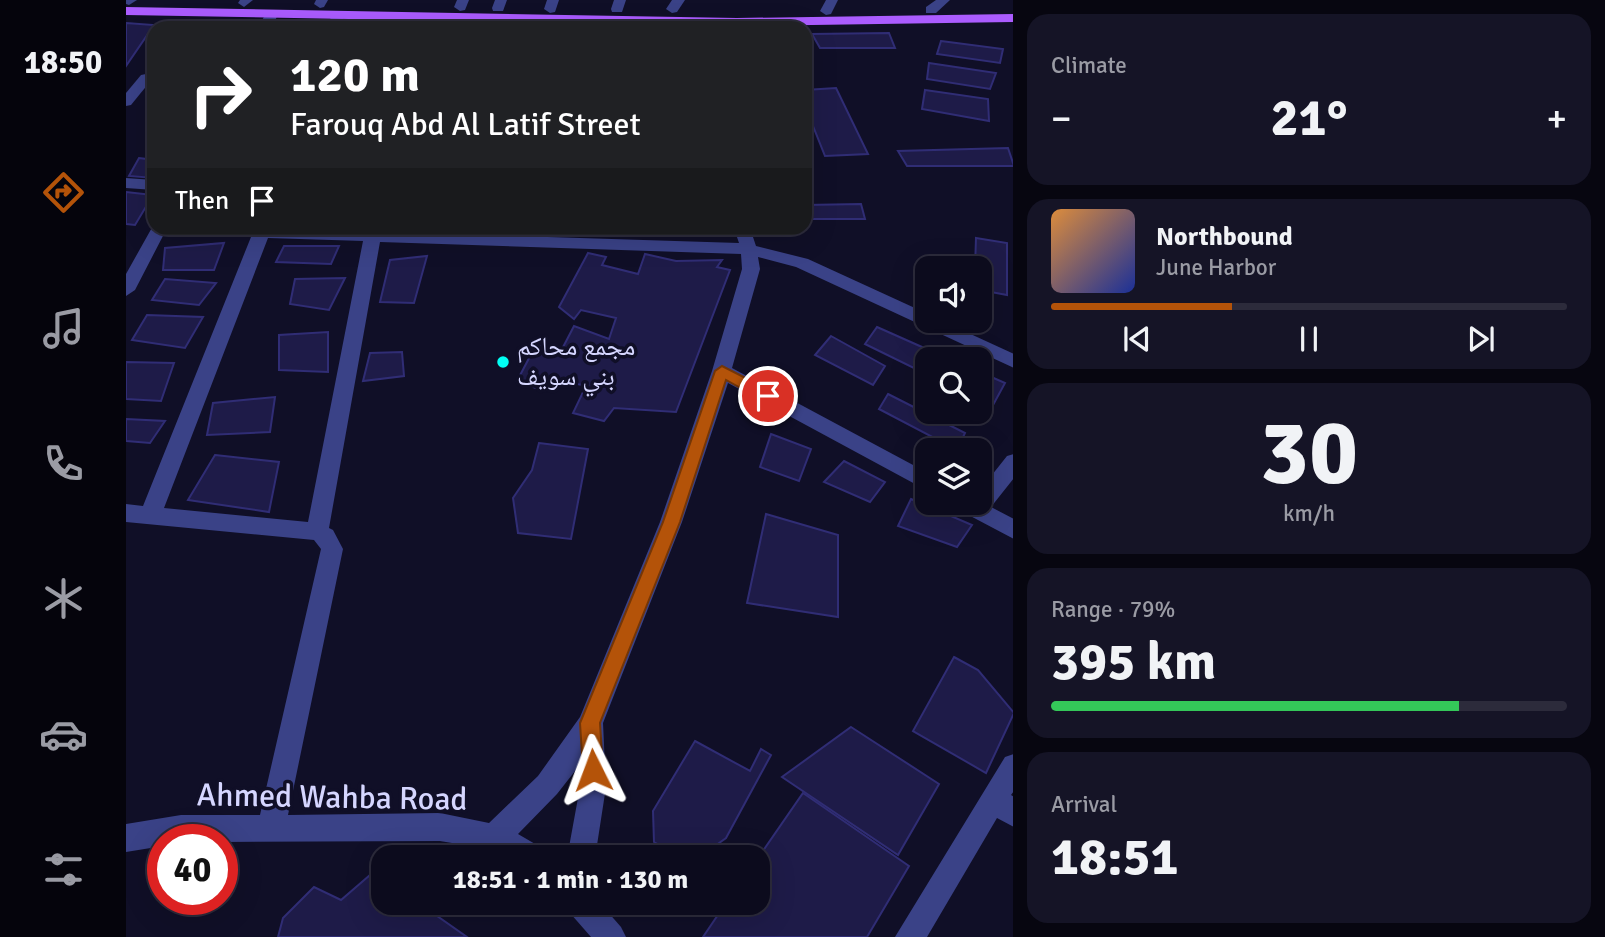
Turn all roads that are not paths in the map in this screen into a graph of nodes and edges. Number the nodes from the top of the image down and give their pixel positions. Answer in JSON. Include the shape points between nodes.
{"nodes":[{"id":1,"x":943,"y":0,"type":"edge"},
{"id":2,"x":246,"y":1,"type":"edge"},
{"id":3,"x":321,"y":2,"type":"edge"},
{"id":4,"x":388,"y":3,"type":"edge"},
{"id":5,"x":128,"y":4,"type":"edge"},
{"id":6,"x":461,"y":4,"type":"edge"},
{"id":7,"x":499,"y":4,"type":"edge"},
{"id":8,"x":619,"y":4,"type":"edge"},
{"id":9,"x":551,"y":5,"type":"edge"},
{"id":10,"x":829,"y":5,"type":"edge"},
{"id":11,"x":1013,"y":9,"type":"edge"},
{"id":12,"x":931,"y":10,"type":"junction"},
{"id":13,"x":272,"y":14,"type":"junction"},
{"id":14,"x":670,"y":14,"type":"edge"},
{"id":15,"x":1013,"y":18,"type":"edge"},
{"id":16,"x":268,"y":21,"type":"edge"},
{"id":17,"x":328,"y":21,"type":"edge"},
{"id":18,"x":429,"y":21,"type":"edge"},
{"id":19,"x":812,"y":21,"type":"edge"},
{"id":20,"x":126,"y":77,"type":"edge"},
{"id":21,"x":147,"y":78,"type":"edge"},
{"id":22,"x":147,"y":81,"type":"edge"},
{"id":23,"x":126,"y":102,"type":"edge"},
{"id":24,"x":126,"y":183,"type":"edge"},
{"id":25,"x":147,"y":184,"type":"edge"},
{"id":26,"x":154,"y":235,"type":"edge"},
{"id":27,"x":252,"y":235,"type":"edge"},
{"id":28,"x":355,"y":235,"type":"edge"},
{"id":29,"x":402,"y":235,"type":"edge"},
{"id":30,"x":473,"y":235,"type":"edge"},
{"id":31,"x":745,"y":235,"type":"edge"},
{"id":32,"x":372,"y":237,"type":"junction"},
{"id":33,"x":750,"y":249,"type":"junction"},
{"id":34,"x":126,"y":290,"type":"edge"},
{"id":35,"x":1013,"y":362,"type":"edge"},
{"id":36,"x":722,"y":371,"type":"junction"},
{"id":37,"x":1013,"y":462,"type":"edge"},
{"id":38,"x":915,"y":475,"type":"edge"},
{"id":39,"x":992,"y":483,"type":"edge"},
{"id":40,"x":126,"y":513,"type":"edge"},
{"id":41,"x":150,"y":515,"type":"junction"},
{"id":42,"x":986,"y":515,"type":"edge"},
{"id":43,"x":1013,"y":530,"type":"edge"},
{"id":44,"x":317,"y":532,"type":"junction"},
{"id":45,"x":590,"y":723,"type":"junction"},
{"id":46,"x":1013,"y":766,"type":"edge"},
{"id":47,"x":1004,"y":807,"type":"edge"},
{"id":48,"x":271,"y":828,"type":"junction"},
{"id":49,"x":493,"y":837,"type":"junction"},
{"id":50,"x":126,"y":838,"type":"edge"},
{"id":51,"x":508,"y":845,"type":"edge"},
{"id":52,"x":584,"y":845,"type":"edge"},
{"id":53,"x":591,"y":915,"type":"edge"},
{"id":54,"x":611,"y":937,"type":"edge"},
{"id":55,"x":910,"y":937,"type":"edge"}],
"edges":[{"from":1,"to":12,"type":"street"},
{"from":2,"to":3,"type":"main road"},
{"from":2,"to":5,"type":"main road"},
{"from":3,"to":4,"type":"main road"},
{"from":4,"to":6,"type":"main road"},
{"from":5,"to":13,"type":"main road"},
{"from":6,"to":7,"type":"main road"},
{"from":7,"to":9,"type":"main road"},
{"from":8,"to":9,"type":"main road"},
{"from":8,"to":14,"type":"main road"},
{"from":10,"to":12,"type":"main road"},
{"from":10,"to":14,"type":"main road"},
{"from":11,"to":12,"type":"main road"},
{"from":13,"to":16,"type":"street"},
{"from":13,"to":17,"type":"main road"},
{"from":14,"to":18,"type":"main road"},
{"from":15,"to":19,"type":"main road"},
{"from":20,"to":21,"type":"street"},
{"from":22,"to":23,"type":"street"},
{"from":24,"to":25,"type":"street"},
{"from":26,"to":34,"type":"street"},
{"from":27,"to":41,"type":"street"},
{"from":28,"to":32,"type":"street"},
{"from":29,"to":32,"type":"street"},
{"from":30,"to":33,"type":"street"},
{"from":31,"to":33,"type":"street"},
{"from":32,"to":44,"type":"street"},
{"from":33,"to":35,"type":"street","via":[[802,263]]},
{"from":33,"to":36,"type":"street","via":[[750,279]]},
{"from":36,"to":38,"type":"street"},
{"from":36,"to":45,"type":"street","via":[[671,522]]},
{"from":37,"to":39,"type":"street"},
{"from":40,"to":41,"type":"street"},
{"from":41,"to":44,"type":"street"},
{"from":42,"to":43,"type":"street"},
{"from":44,"to":48,"type":"street","via":[[332,549]]},
{"from":45,"to":49,"type":"street","via":[[541,795]]},
{"from":45,"to":52,"type":"street","via":[[593,787]]},
{"from":46,"to":47,"type":"street"},
{"from":47,"to":55,"type":"street"},
{"from":48,"to":49,"type":"street","name":"Ahmed Wahba Road","via":[[440,827]]},
{"from":48,"to":50,"type":"street","name":"Ahmed Wahba Road","via":[[181,828]]},
{"from":49,"to":51,"type":"street","name":"Ahmed Wahba Road"},
{"from":53,"to":54,"type":"street"}]}
